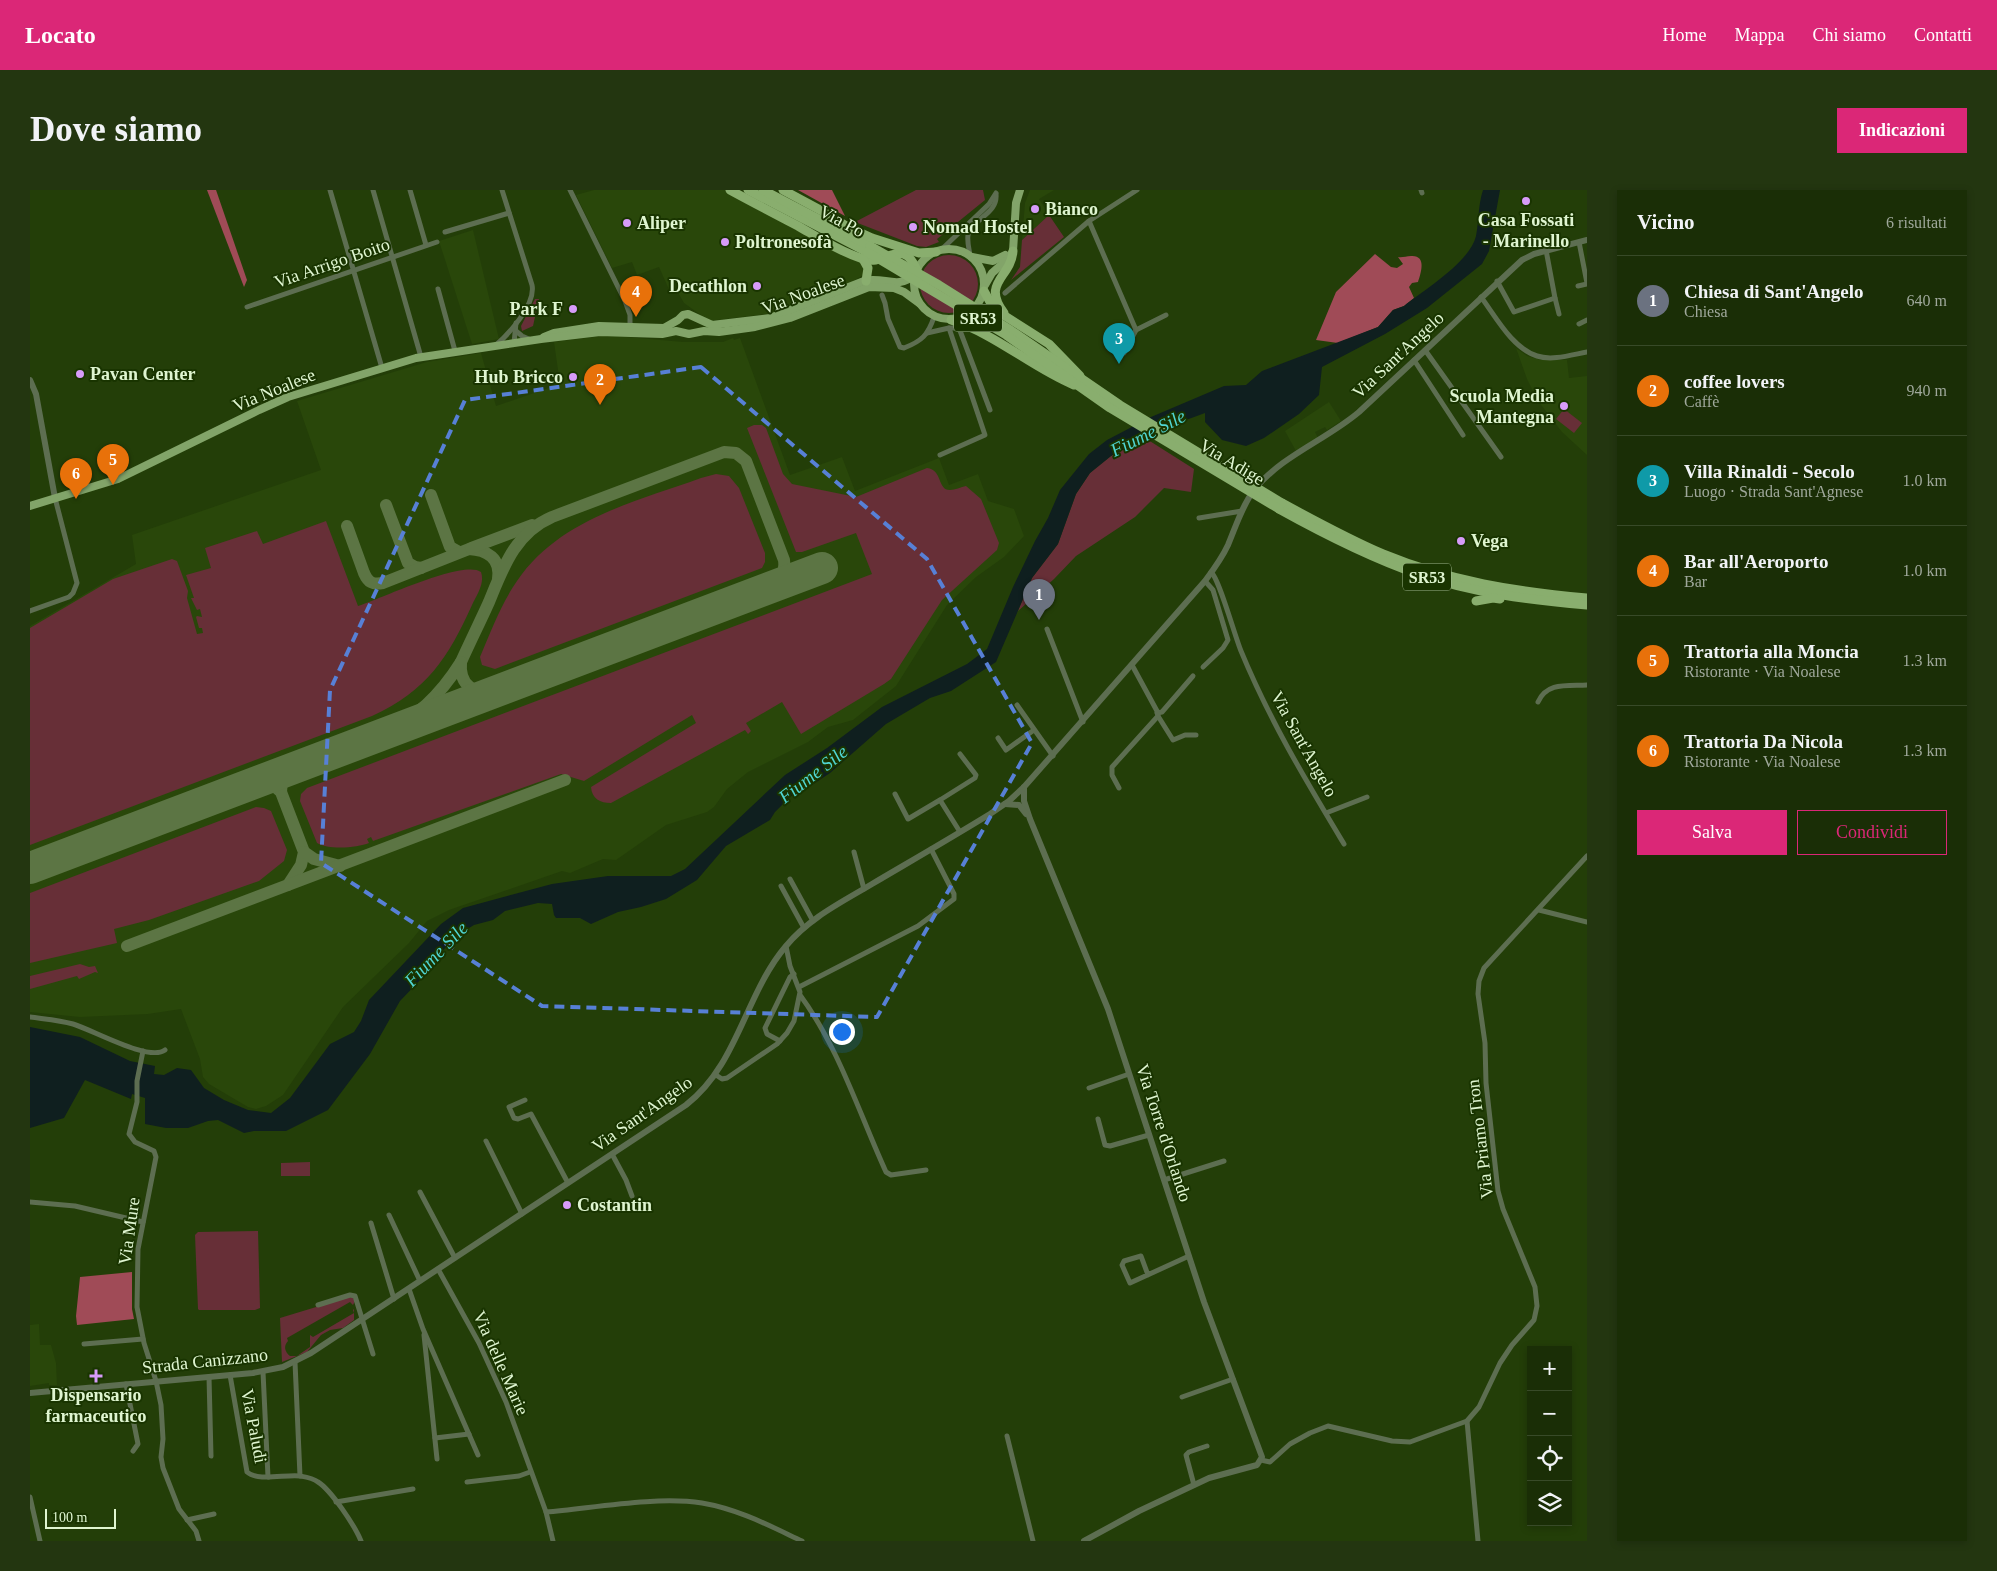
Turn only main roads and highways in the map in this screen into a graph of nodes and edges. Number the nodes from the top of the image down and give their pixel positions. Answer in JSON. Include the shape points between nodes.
{"nodes":[{"id":1,"x":730,"y":190,"type":"edge"},
{"id":2,"x":748,"y":190,"type":"edge"},
{"id":3,"x":763,"y":190,"type":"edge"},
{"id":4,"x":783,"y":190,"type":"edge"},
{"id":5,"x":1018,"y":190,"type":"edge"},
{"id":6,"x":938,"y":251,"type":"junction"},
{"id":7,"x":1013,"y":251,"type":"junction"},
{"id":8,"x":867,"y":253,"type":"junction"},
{"id":9,"x":971,"y":256,"type":"junction"},
{"id":10,"x":916,"y":273,"type":"junction"},
{"id":11,"x":866,"y":280,"type":"junction"},
{"id":12,"x":984,"y":288,"type":"junction"},
{"id":13,"x":919,"y":302,"type":"junction"},
{"id":14,"x":1008,"y":317,"type":"junction"},
{"id":15,"x":696,"y":318,"type":"junction"},
{"id":16,"x":678,"y":320,"type":"junction"},
{"id":17,"x":950,"y":324,"type":"junction"},
{"id":18,"x":630,"y":329,"type":"junction"},
{"id":19,"x":681,"y":332,"type":"junction"},
{"id":20,"x":694,"y":332,"type":"junction"},
{"id":21,"x":1084,"y":386,"type":"junction"},
{"id":22,"x":30,"y":506,"type":"edge"},
{"id":23,"x":1280,"y":506,"type":"junction"},
{"id":24,"x":1374,"y":550,"type":"junction"},
{"id":25,"x":1434,"y":564,"type":"dead end"},
{"id":26,"x":1587,"y":598,"type":"edge"},
{"id":27,"x":1540,"y":600,"type":"junction"},
{"id":28,"x":1476,"y":601,"type":"dead end"},
{"id":29,"x":1587,"y":605,"type":"edge"}],
"edges":[{"from":1,"to":8,"type":"highway","via":[[834,247]]},
{"from":2,"to":8,"type":"highway","name":"Via Po","number":"SR53"},
{"from":3,"to":8,"type":"highway","name":"Via Po","number":"SR53"},
{"from":4,"to":6,"type":"highway","via":[[872,238],[920,253]]},
{"from":5,"to":7,"type":"main road"},
{"from":5,"to":9,"type":"main road","via":[[1013,204],[1009,252],[994,261]]},
{"from":6,"to":9,"type":"main road","via":[[955,250]]},
{"from":6,"to":10,"type":"main road","via":[[924,260]]},
{"from":7,"to":12,"type":"main road","via":[[992,273]]},
{"from":7,"to":14,"type":"highway","via":[[1012,260],[998,280],[995,294]]},
{"from":8,"to":10,"type":"highway","via":[[873,261],[898,253],[907,255]]},
{"from":8,"to":11,"type":"highway"},
{"from":8,"to":21,"type":"highway","name":"Via Adige","number":"SR53","bridge":true,"via":[[939,285],[1009,329]]},
{"from":9,"to":12,"type":"main road","via":[[982,270]]},
{"from":10,"to":11,"type":"main road","name":"Via Noalese","via":[[901,283]]},
{"from":10,"to":13,"type":"main road","via":[[914,289]]},
{"from":11,"to":15,"type":"main road","name":"Via Noalese","via":[[770,318],[714,326]]},
{"from":12,"to":14,"type":"highway","via":[[994,308]]},
{"from":12,"to":17,"type":"main road","via":[[981,300],[969,314]]},
{"from":13,"to":17,"type":"main road","name":"Via Noalese","via":[[934,317]]},
{"from":13,"to":20,"type":"main road","name":"Via Noalese","via":[[894,288],[869,287],[772,324],[719,332]]},
{"from":14,"to":21,"type":"highway","bridge":true,"via":[[1050,344]]},
{"from":15,"to":16,"type":"main road","via":[[686,314]]},
{"from":15,"to":20,"type":"main road","via":[[698,324]]},
{"from":16,"to":18,"type":"main road","name":"Via Noalese","via":[[664,328]]},
{"from":16,"to":19,"type":"main road"},
{"from":17,"to":21,"type":"highway","bridge":true,"via":[[979,330],[1054,377]]},
{"from":18,"to":19,"type":"main road","name":"Via Noalese","via":[[662,334]]},
{"from":18,"to":22,"type":"main road","name":"Via Noalese","via":[[593,327],[554,332],[540,339],[421,357],[382,368],[272,403],[125,476]]},
{"from":19,"to":20,"type":"main road"},
{"from":21,"to":23,"type":"highway","name":"Via Adige","number":"SR53","bridge":true},
{"from":23,"to":24,"type":"highway","name":"Via Adige","number":"SR53"},
{"from":23,"to":27,"type":"highway","name":"Via Adige","number":"SR53","via":[[1351,547],[1419,575],[1466,588]]},
{"from":24,"to":25,"type":"highway"},
{"from":24,"to":26,"type":"highway","name":"Via Adige","number":"SR53","via":[[1490,586]]},
{"from":27,"to":28,"type":"highway","via":[[1493,598]]},
{"from":27,"to":29,"type":"highway","name":"Via Adige","number":"SR53"}]}
